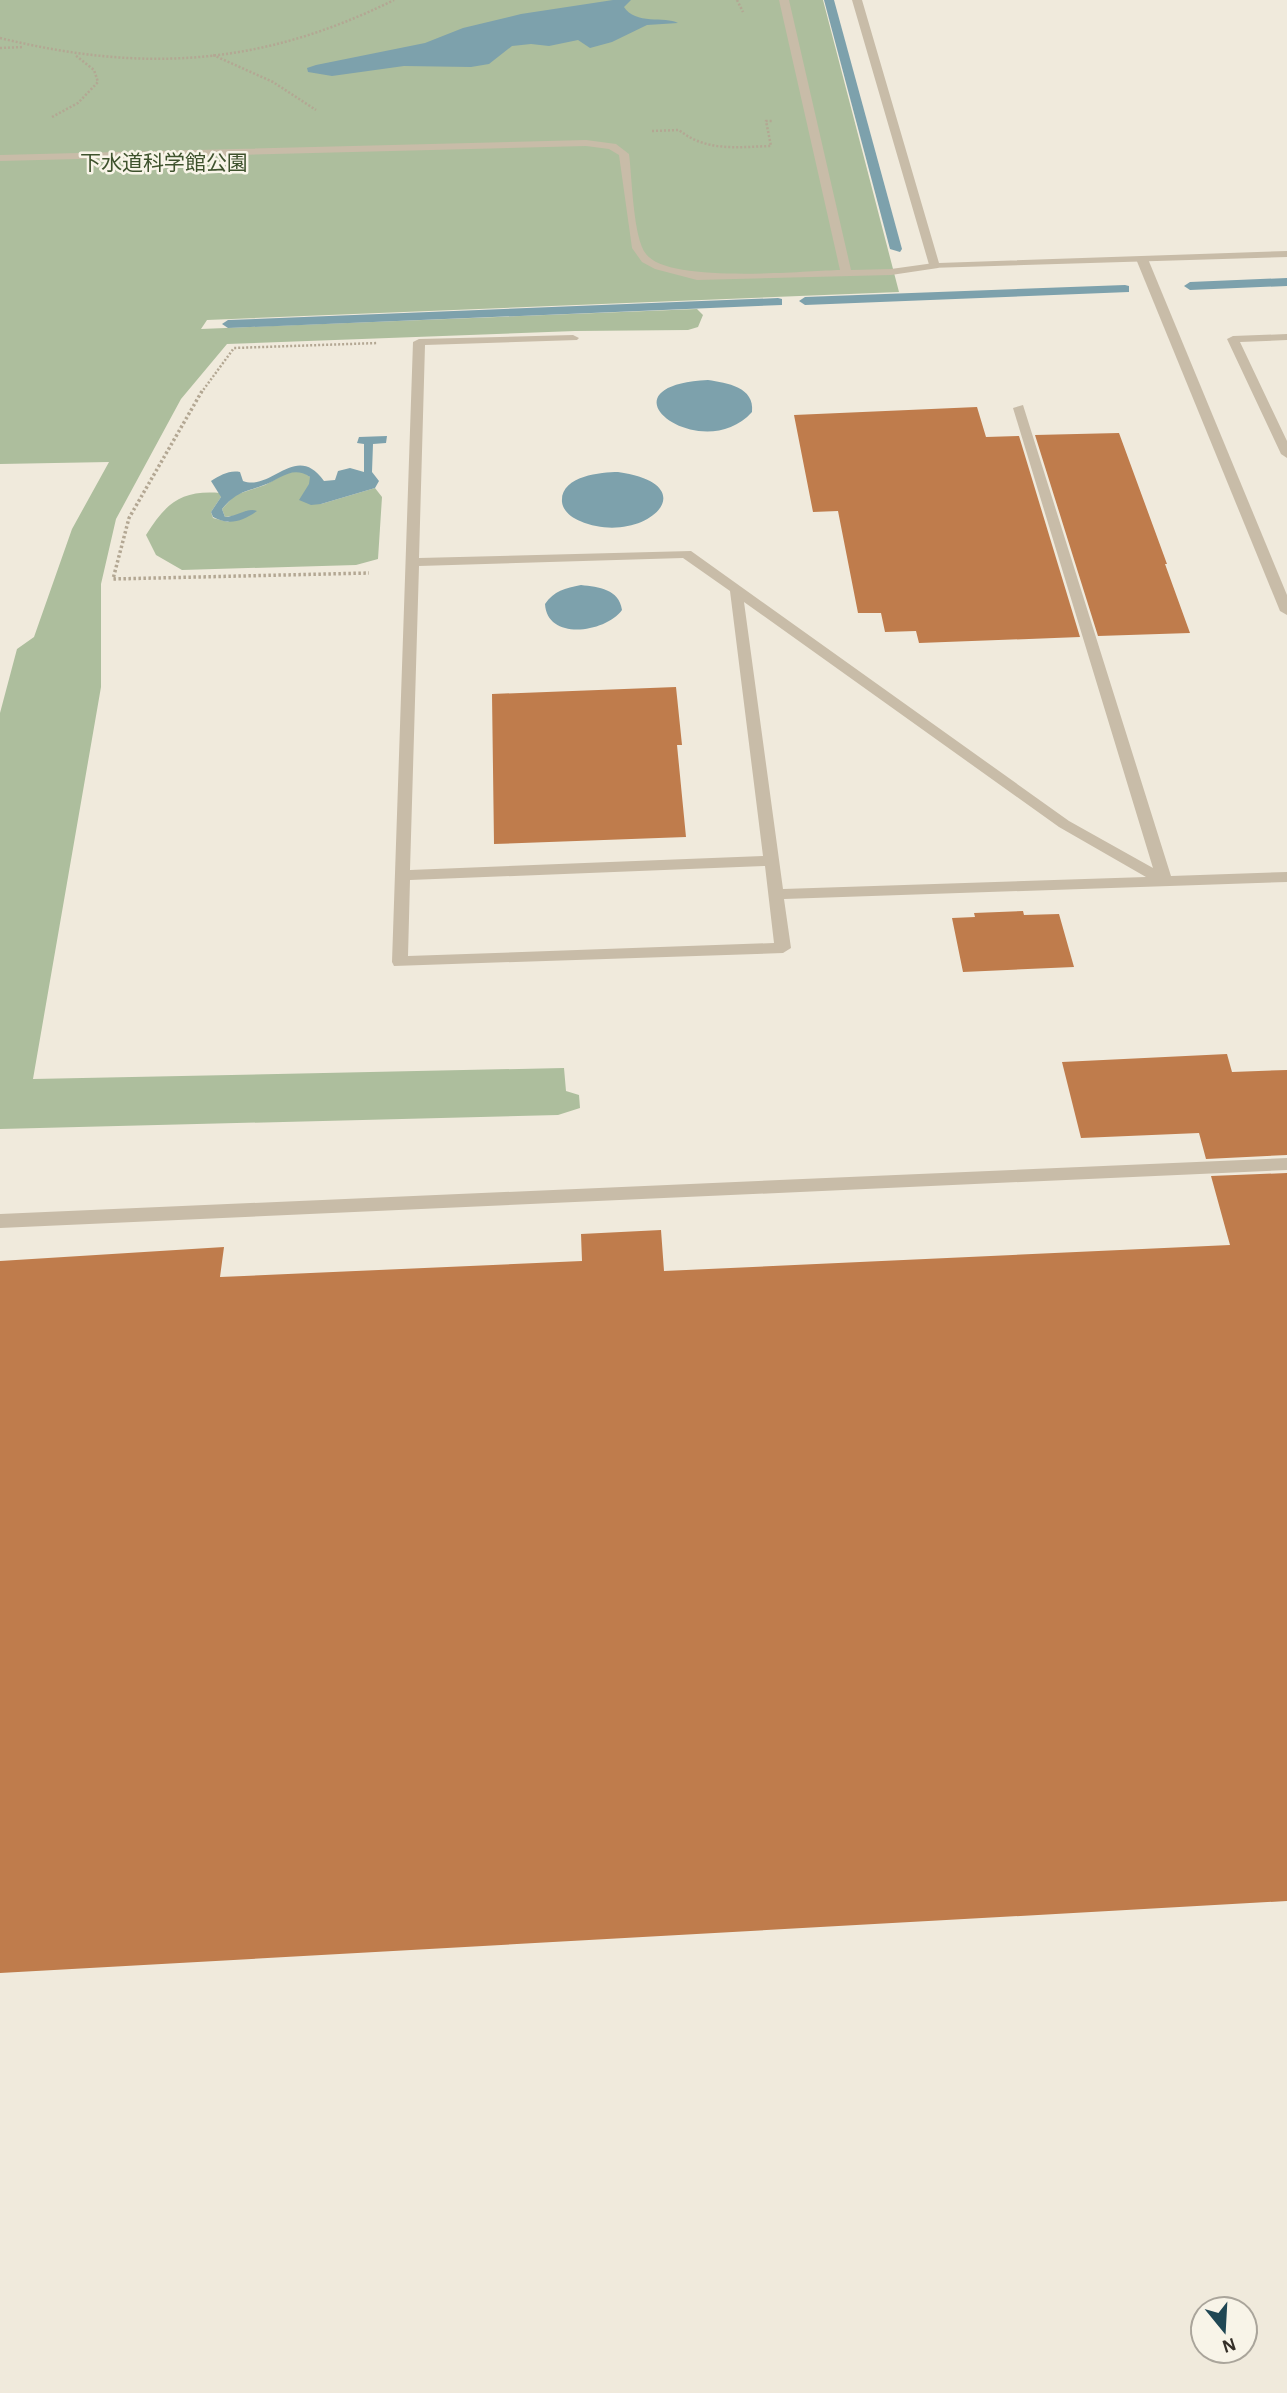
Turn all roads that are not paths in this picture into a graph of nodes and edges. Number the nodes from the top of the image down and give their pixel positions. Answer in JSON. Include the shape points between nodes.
{"nodes":[{"id":1,"x":784,"y":0,"type":"edge"},
{"id":2,"x":857,"y":0,"type":"edge"},
{"id":3,"x":0,"y":158,"type":"edge"},
{"id":4,"x":1287,"y":254,"type":"edge"},
{"id":5,"x":1142,"y":259,"type":"junction"},
{"id":6,"x":934,"y":266,"type":"junction"},
{"id":7,"x":846,"y":273,"type":"junction"},
{"id":8,"x":1287,"y":337,"type":"edge"},
{"id":9,"x":573,"y":338,"type":"dead end"},
{"id":10,"x":1018,"y":408,"type":"dead end"},
{"id":11,"x":1287,"y":453,"type":"edge"},
{"id":12,"x":412,"y":567,"type":"junction"},
{"id":13,"x":736,"y":590,"type":"junction"},
{"id":14,"x":1287,"y":611,"type":"edge"},
{"id":15,"x":772,"y":861,"type":"junction"},
{"id":16,"x":403,"y":875,"type":"junction"},
{"id":17,"x":1287,"y":877,"type":"edge"},
{"id":18,"x":1165,"y":881,"type":"junction"},
{"id":19,"x":776,"y":894,"type":"junction"},
{"id":20,"x":1287,"y":1164,"type":"edge"},
{"id":21,"x":0,"y":1221,"type":"edge"}],
"edges":[{"from":1,"to":7,"type":"street"},
{"from":2,"to":6,"type":"street"},
{"from":3,"to":7,"type":"street","via":[[586,143],[612,146],[624,154],[635,245],[642,258],[697,277]]},
{"from":4,"to":5,"type":"street"},
{"from":5,"to":6,"type":"street"},
{"from":5,"to":14,"type":"street"},
{"from":6,"to":7,"type":"street"},
{"from":8,"to":11,"type":"street","via":[[1233,339]]},
{"from":9,"to":12,"type":"street","via":[[419,342]]},
{"from":10,"to":18,"type":"street"},
{"from":12,"to":13,"type":"street","via":[[686,554]]},
{"from":12,"to":16,"type":"street"},
{"from":13,"to":15,"type":"street"},
{"from":13,"to":18,"type":"street","via":[[1064,824]]},
{"from":15,"to":16,"type":"street"},
{"from":15,"to":19,"type":"street"},
{"from":16,"to":19,"type":"street","via":[[400,962],[783,948]]},
{"from":17,"to":18,"type":"street"},
{"from":18,"to":19,"type":"street"},
{"from":20,"to":21,"type":"street"}]}
